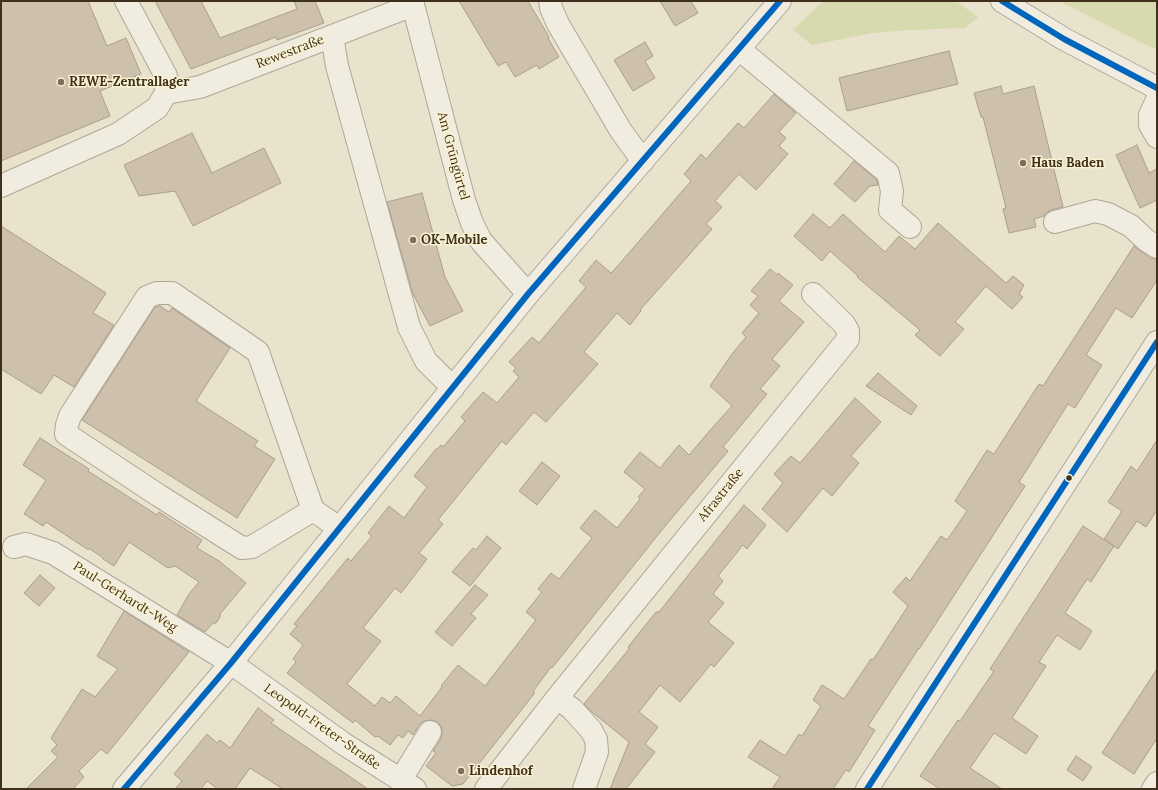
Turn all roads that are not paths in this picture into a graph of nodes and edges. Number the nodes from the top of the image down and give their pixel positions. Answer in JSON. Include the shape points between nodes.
{"nodes":[{"id":1,"x":126,"y":1,"type":"edge"},
{"id":2,"x":550,"y":1,"type":"edge"},
{"id":3,"x":780,"y":1,"type":"edge"},
{"id":4,"x":1002,"y":1,"type":"edge"},
{"id":5,"x":412,"y":3,"type":"edge"},
{"id":6,"x":332,"y":36,"type":"junction"},
{"id":7,"x":739,"y":49,"type":"junction"},
{"id":8,"x":1157,"y":88,"type":"edge"},
{"id":9,"x":166,"y":93,"type":"junction"},
{"id":10,"x":1157,"y":100,"type":"edge"},
{"id":11,"x":1157,"y":137,"type":"edge"},
{"id":12,"x":643,"y":161,"type":"junction"},
{"id":13,"x":1,"y":186,"type":"edge"},
{"id":14,"x":1055,"y":222,"type":"dead end"},
{"id":15,"x":910,"y":227,"type":"dead end"},
{"id":16,"x":1157,"y":247,"type":"edge"},
{"id":17,"x":528,"y":294,"type":"junction"},
{"id":18,"x":813,"y":294,"type":"dead end"},
{"id":19,"x":1157,"y":342,"type":"edge"},
{"id":20,"x":453,"y":388,"type":"junction"},
{"id":21,"x":313,"y":510,"type":"junction"},
{"id":22,"x":339,"y":528,"type":"junction"},
{"id":23,"x":14,"y":547,"type":"dead end"},
{"id":24,"x":231,"y":663,"type":"junction"},
{"id":25,"x":557,"y":698,"type":"junction"},
{"id":26,"x":430,"y":732,"type":"dead end"},
{"id":27,"x":1157,"y":782,"type":"edge"},
{"id":28,"x":408,"y":785,"type":"edge"},
{"id":29,"x":124,"y":789,"type":"edge"},
{"id":30,"x":486,"y":789,"type":"edge"},
{"id":31,"x":584,"y":789,"type":"edge"},
{"id":32,"x":867,"y":789,"type":"edge"},
{"id":33,"x":1153,"y":789,"type":"edge"}],
"edges":[{"from":1,"to":9,"type":"street","via":[[166,76]]},
{"from":2,"to":12,"type":"street","via":[[558,24],[621,131]]},
{"from":3,"to":7,"type":"street"},
{"from":4,"to":8,"type":"street","via":[[1064,39]]},
{"from":5,"to":6,"type":"street","name":"Rewestraße"},
{"from":5,"to":17,"type":"street","name":"Am Grüngürtel","via":[[472,222],[480,241]]},
{"from":6,"to":9,"type":"street","name":"Rewestraße","via":[[200,87]]},
{"from":6,"to":20,"type":"street","via":[[339,74],[409,327],[426,361]]},
{"from":7,"to":12,"type":"street"},
{"from":7,"to":15,"type":"street","via":[[888,173],[892,192],[890,210]]},
{"from":9,"to":13,"type":"street","via":[[157,108],[118,134]]},
{"from":10,"to":11,"type":"street","via":[[1150,115],[1150,125]]},
{"from":12,"to":17,"type":"street"},
{"from":14,"to":16,"type":"street","via":[[1095,212],[1108,214],[1130,226]]},
{"from":17,"to":20,"type":"street"},
{"from":18,"to":25,"type":"street","name":"Afrastraße","via":[[844,324],[848,331],[848,339]]},
{"from":19,"to":32,"type":"street"},
{"from":20,"to":22,"type":"street"},
{"from":21,"to":21,"type":"street","via":[[258,352],[172,293],[157,293],[147,297],[70,416],[66,434],[242,548],[252,547]]},
{"from":21,"to":22,"type":"street"},
{"from":22,"to":24,"type":"street"},
{"from":23,"to":24,"type":"street","name":"Paul-Gerhardt-Weg","via":[[26,544],[53,553]]},
{"from":24,"to":28,"type":"street","name":"Leopold-Freter-Straße","via":[[344,744]]},
{"from":24,"to":29,"type":"street"},
{"from":25,"to":30,"type":"street"},
{"from":25,"to":31,"type":"street","via":[[572,709],[596,739],[597,752]]},
{"from":26,"to":28,"type":"street"},
{"from":27,"to":33,"type":"street"}]}
